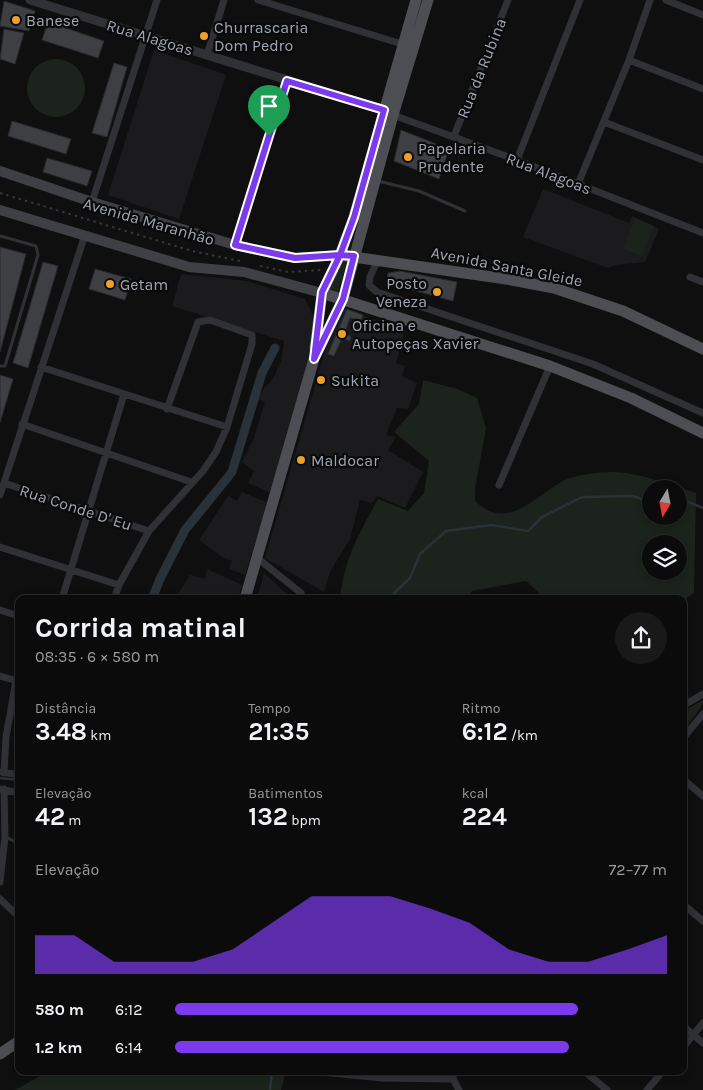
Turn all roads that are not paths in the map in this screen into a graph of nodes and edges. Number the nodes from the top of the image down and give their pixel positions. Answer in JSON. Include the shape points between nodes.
{"nodes":[{"id":1,"x":30,"y":0,"type":"edge"},
{"id":2,"x":157,"y":0,"type":"edge"},
{"id":3,"x":224,"y":0,"type":"edge"},
{"id":4,"x":258,"y":0,"type":"edge"},
{"id":5,"x":416,"y":0,"type":"edge"},
{"id":6,"x":428,"y":0,"type":"edge"},
{"id":7,"x":508,"y":0,"type":"edge"},
{"id":8,"x":580,"y":0,"type":"edge"},
{"id":9,"x":650,"y":0,"type":"edge"},
{"id":10,"x":666,"y":0,"type":"edge"},
{"id":11,"x":703,"y":15,"type":"edge"},
{"id":12,"x":145,"y":36,"type":"junction"},
{"id":13,"x":402,"y":44,"type":"junction"},
{"id":14,"x":207,"y":55,"type":"junction"},
{"id":15,"x":629,"y":60,"type":"junction"},
{"id":16,"x":287,"y":81,"type":"junction"},
{"id":17,"x":703,"y":89,"type":"edge"},
{"id":18,"x":388,"y":113,"type":"junction"},
{"id":19,"x":604,"y":122,"type":"junction"},
{"id":20,"x":454,"y":136,"type":"junction"},
{"id":21,"x":517,"y":160,"type":"junction"},
{"id":22,"x":703,"y":160,"type":"edge"},
{"id":23,"x":0,"y":171,"type":"edge"},
{"id":24,"x":375,"y":180,"type":"junction"},
{"id":25,"x":578,"y":184,"type":"junction"},
{"id":26,"x":92,"y":202,"type":"junction"},
{"id":27,"x":0,"y":210,"type":"edge"},
{"id":28,"x":464,"y":211,"type":"dead end"},
{"id":29,"x":703,"y":233,"type":"edge"},
{"id":30,"x":85,"y":235,"type":"junction"},
{"id":31,"x":0,"y":236,"type":"edge"},
{"id":32,"x":235,"y":245,"type":"junction"},
{"id":33,"x":340,"y":255,"type":"junction"},
{"id":34,"x":354,"y":256,"type":"junction"},
{"id":35,"x":378,"y":259,"type":"junction"},
{"id":36,"x":690,"y":277,"type":"dead end"},
{"id":37,"x":703,"y":282,"type":"edge"},
{"id":38,"x":322,"y":292,"type":"junction"},
{"id":39,"x":343,"y":299,"type":"junction"},
{"id":40,"x":703,"y":349,"type":"edge"},
{"id":41,"x":314,"y":359,"type":"junction"},
{"id":42,"x":0,"y":366,"type":"edge"},
{"id":43,"x":550,"y":366,"type":"junction"},
{"id":44,"x":41,"y":367,"type":"junction"},
{"id":45,"x":124,"y":394,"type":"junction"},
{"id":46,"x":167,"y":409,"type":"junction"},
{"id":47,"x":703,"y":413,"type":"edge"},
{"id":48,"x":22,"y":424,"type":"junction"},
{"id":49,"x":227,"y":427,"type":"junction"},
{"id":50,"x":703,"y":433,"type":"edge"},
{"id":51,"x":108,"y":452,"type":"junction"},
{"id":52,"x":191,"y":482,"type":"junction"},
{"id":53,"x":4,"y":483,"type":"junction"},
{"id":54,"x":499,"y":486,"type":"dead end"},
{"id":55,"x":0,"y":495,"type":"edge"},
{"id":56,"x":89,"y":510,"type":"junction"},
{"id":57,"x":149,"y":531,"type":"junction"},
{"id":58,"x":0,"y":546,"type":"edge"},
{"id":59,"x":256,"y":557,"type":"junction"},
{"id":60,"x":73,"y":569,"type":"junction"},
{"id":61,"x":118,"y":585,"type":"junction"},
{"id":62,"x":301,"y":593,"type":"dead end"},
{"id":63,"x":63,"y":595,"type":"edge"},
{"id":64,"x":115,"y":595,"type":"edge"},
{"id":65,"x":246,"y":595,"type":"edge"},
{"id":66,"x":0,"y":610,"type":"edge"},
{"id":67,"x":15,"y":615,"type":"edge"},
{"id":68,"x":0,"y":676,"type":"edge"},
{"id":69,"x":15,"y":680,"type":"edge"},
{"id":70,"x":15,"y":691,"type":"edge"},
{"id":71,"x":703,"y":694,"type":"edge"},
{"id":72,"x":687,"y":703,"type":"edge"},
{"id":73,"x":703,"y":714,"type":"edge"},
{"id":74,"x":687,"y":733,"type":"edge"},
{"id":75,"x":2,"y":772,"type":"edge"},
{"id":76,"x":15,"y":774,"type":"edge"},
{"id":77,"x":687,"y":783,"type":"edge"},
{"id":78,"x":2,"y":789,"type":"edge"},
{"id":79,"x":15,"y":792,"type":"edge"},
{"id":80,"x":703,"y":796,"type":"edge"},
{"id":81,"x":5,"y":837,"type":"junction"},
{"id":82,"x":15,"y":842,"type":"edge"},
{"id":83,"x":0,"y":882,"type":"edge"},
{"id":84,"x":0,"y":899,"type":"edge"},
{"id":85,"x":687,"y":908,"type":"edge"},
{"id":86,"x":15,"y":913,"type":"edge"},
{"id":87,"x":703,"y":921,"type":"edge"},
{"id":88,"x":703,"y":1023,"type":"edge"},
{"id":89,"x":687,"y":1030,"type":"edge"},
{"id":90,"x":693,"y":1035,"type":"junction"},
{"id":91,"x":687,"y":1042,"type":"edge"},
{"id":92,"x":703,"y":1043,"type":"edge"},
{"id":93,"x":15,"y":1044,"type":"edge"},
{"id":94,"x":0,"y":1054,"type":"edge"},
{"id":95,"x":352,"y":1075,"type":"edge"},
{"id":96,"x":453,"y":1075,"type":"edge"},
{"id":97,"x":589,"y":1075,"type":"edge"},
{"id":98,"x":660,"y":1075,"type":"edge"},
{"id":99,"x":459,"y":1090,"type":"edge"},
{"id":100,"x":608,"y":1090,"type":"edge"},
{"id":101,"x":647,"y":1090,"type":"edge"}],
"edges":[{"from":1,"to":12,"type":"street","name":"Rua Alagoas"},
{"from":2,"to":12,"type":"street"},
{"from":3,"to":14,"type":"street"},
{"from":4,"to":13,"type":"street"},
{"from":5,"to":13,"type":"main road"},
{"from":6,"to":18,"type":"main road"},
{"from":7,"to":20,"type":"street","name":"Rua da Rubina"},
{"from":8,"to":21,"type":"street"},
{"from":9,"to":15,"type":"street"},
{"from":10,"to":11,"type":"street"},
{"from":12,"to":14,"type":"street","name":"Rua Alagoas"},
{"from":12,"to":26,"type":"street"},
{"from":13,"to":18,"type":"main road"},
{"from":14,"to":16,"type":"street","name":"Rua Alagoas"},
{"from":15,"to":17,"type":"street"},
{"from":15,"to":19,"type":"street"},
{"from":16,"to":18,"type":"street","name":"Rua Alagoas"},
{"from":16,"to":32,"type":"street"},
{"from":18,"to":20,"type":"street","name":"Rua Alagoas"},
{"from":18,"to":24,"type":"main road"},
{"from":18,"to":33,"type":"main road"},
{"from":19,"to":22,"type":"street"},
{"from":19,"to":25,"type":"street"},
{"from":20,"to":21,"type":"street","name":"Rua Alagoas"},
{"from":21,"to":25,"type":"street","name":"Rua Alagoas"},
{"from":23,"to":26,"type":"main road"},
{"from":24,"to":28,"type":"lane","via":[[419,191]]},
{"from":24,"to":34,"type":"main road"},
{"from":25,"to":29,"type":"street","name":"Rua Alagoas"},
{"from":26,"to":32,"type":"main road"},
{"from":27,"to":30,"type":"main road","name":"Avenida Maranhão"},
{"from":30,"to":38,"type":"main road","name":"Avenida Maranhão","via":[[188,267],[244,272]]},
{"from":30,"to":44,"type":"street"},
{"from":31,"to":42,"type":"lane","via":[[36,246],[38,255],[5,366]]},
{"from":32,"to":33,"type":"main road","via":[[295,258]]},
{"from":33,"to":34,"type":"main road","name":"Avenida Santa Gleide"},
{"from":33,"to":38,"type":"main road"},
{"from":34,"to":35,"type":"main road","name":"Avenida Santa Gleide"},
{"from":34,"to":39,"type":"main road"},
{"from":35,"to":40,"type":"main road","name":"Avenida Santa Gleide","via":[[554,288],[606,304]]},
{"from":35,"to":47,"type":"street","via":[[370,277],[370,285],[377,292],[593,364]]},
{"from":36,"to":37,"type":"street"},
{"from":38,"to":39,"type":"main road"},
{"from":38,"to":41,"type":"main road"},
{"from":39,"to":41,"type":"main road"},
{"from":39,"to":43,"type":"main road"},
{"from":41,"to":59,"type":"main road"},
{"from":43,"to":50,"type":"main road","via":[[632,398]]},
{"from":43,"to":54,"type":"street"},
{"from":44,"to":45,"type":"street"},
{"from":44,"to":48,"type":"street"},
{"from":45,"to":46,"type":"street"},
{"from":45,"to":51,"type":"street"},
{"from":46,"to":49,"type":"street"},
{"from":46,"to":49,"type":"street","via":[[197,323],[210,320],[248,333],[253,340]]},
{"from":48,"to":51,"type":"street"},
{"from":48,"to":53,"type":"street"},
{"from":49,"to":52,"type":"street","via":[[208,465]]},
{"from":51,"to":52,"type":"street"},
{"from":51,"to":56,"type":"street"},
{"from":52,"to":57,"type":"street"},
{"from":53,"to":55,"type":"street"},
{"from":53,"to":56,"type":"street","name":"Rua Conde D' Eu"},
{"from":56,"to":57,"type":"street","name":"Rua Conde D' Eu"},
{"from":56,"to":60,"type":"street"},
{"from":57,"to":61,"type":"street"},
{"from":58,"to":60,"type":"street"},
{"from":59,"to":62,"type":"street"},
{"from":59,"to":65,"type":"main road"},
{"from":60,"to":61,"type":"street"},
{"from":60,"to":63,"type":"street"},
{"from":61,"to":64,"type":"street"},
{"from":66,"to":67,"type":"street"},
{"from":68,"to":69,"type":"street"},
{"from":70,"to":75,"type":"street"},
{"from":71,"to":72,"type":"street"},
{"from":73,"to":74,"type":"street"},
{"from":75,"to":76,"type":"street"},
{"from":77,"to":80,"type":"street"},
{"from":78,"to":79,"type":"street"},
{"from":78,"to":81,"type":"street"},
{"from":81,"to":82,"type":"lane"},
{"from":81,"to":83,"type":"street"},
{"from":84,"to":86,"type":"street"},
{"from":85,"to":87,"type":"street"},
{"from":88,"to":90,"type":"street"},
{"from":89,"to":90,"type":"street"},
{"from":90,"to":91,"type":"street"},
{"from":90,"to":92,"type":"street"},
{"from":93,"to":94,"type":"main road"},
{"from":95,"to":96,"type":"street","via":[[383,1078]]},
{"from":96,"to":99,"type":"street"},
{"from":97,"to":100,"type":"street"},
{"from":98,"to":101,"type":"street"}]}
